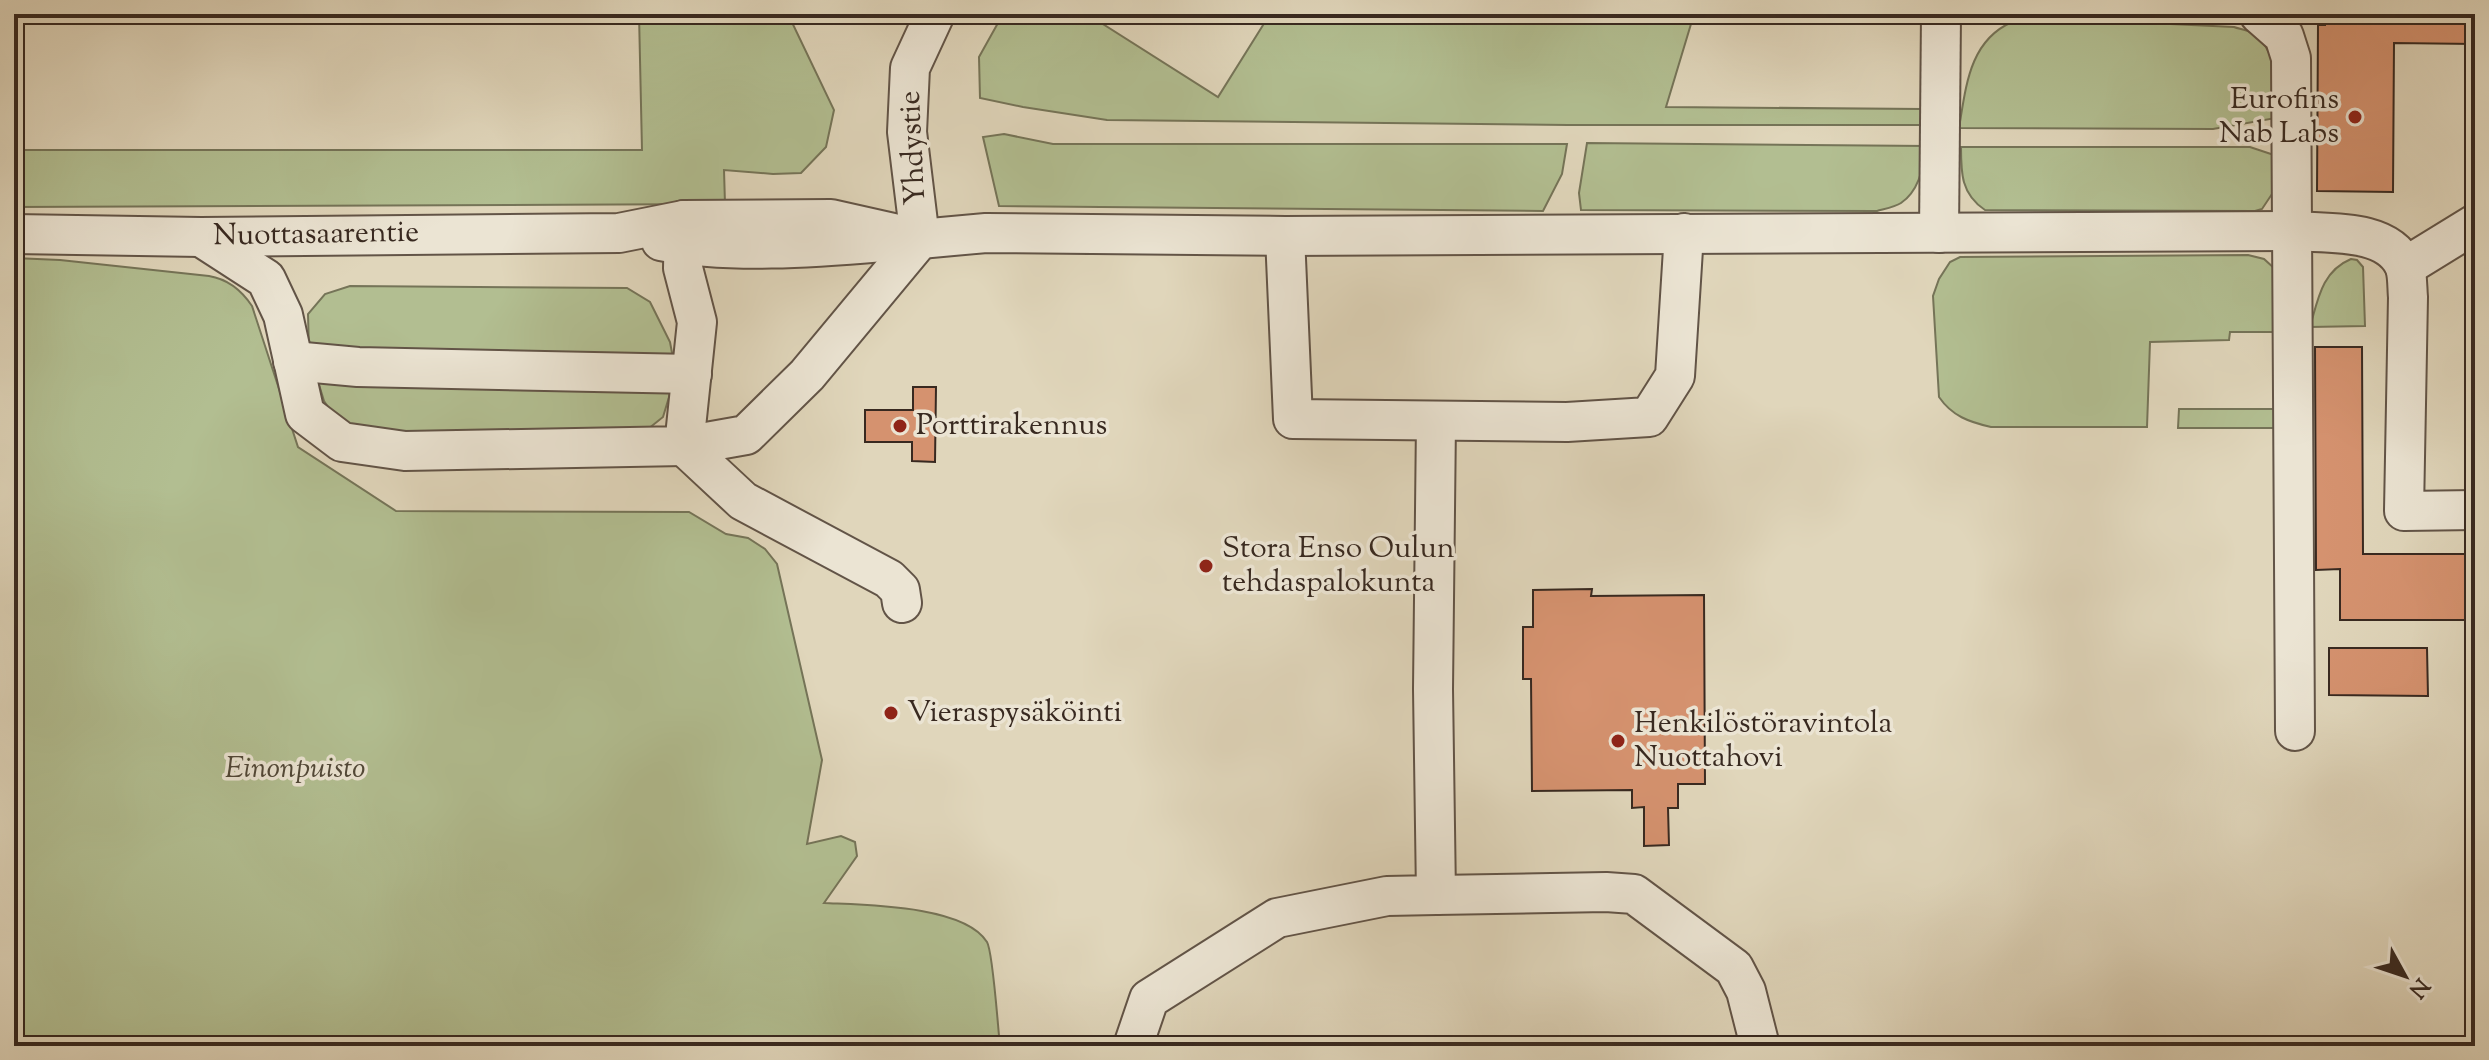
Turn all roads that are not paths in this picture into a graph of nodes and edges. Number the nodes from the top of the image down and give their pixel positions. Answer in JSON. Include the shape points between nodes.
{"nodes":[{"id":1,"x":935,"y":14,"type":"edge"},
{"id":2,"x":1941,"y":14,"type":"edge"},
{"id":3,"x":2259,"y":14,"type":"edge"},
{"id":4,"x":2475,"y":224,"type":"edge"},
{"id":5,"x":2293,"y":231,"type":"junction"},
{"id":6,"x":684,"y":233,"type":"junction"},
{"id":7,"x":1684,"y":233,"type":"junction"},
{"id":8,"x":1939,"y":233,"type":"junction"},
{"id":9,"x":14,"y":234,"type":"edge"},
{"id":10,"x":1285,"y":236,"type":"junction"},
{"id":11,"x":201,"y":237,"type":"junction"},
{"id":12,"x":920,"y":239,"type":"junction"},
{"id":13,"x":2405,"y":267,"type":"junction"},
{"id":14,"x":293,"y":361,"type":"junction"},
{"id":15,"x":692,"y":374,"type":"junction"},
{"id":16,"x":1436,"y":421,"type":"junction"},
{"id":17,"x":684,"y":446,"type":"junction"},
{"id":18,"x":2475,"y":510,"type":"edge"},
{"id":19,"x":902,"y":603,"type":"dead end"},
{"id":20,"x":2295,"y":731,"type":"dead end"},
{"id":21,"x":1436,"y":895,"type":"junction"},
{"id":22,"x":1133,"y":1046,"type":"edge"},
{"id":23,"x":1760,"y":1046,"type":"edge"}],
"edges":[{"from":1,"to":12,"type":"street","name":"Yhdystie","via":[[910,68],[907,132]]},
{"from":2,"to":8,"type":"street"},
{"from":3,"to":5,"type":"street","via":[[2284,36],[2291,58]]},
{"from":4,"to":13,"type":"street"},
{"from":5,"to":8,"type":"street","name":"Nuottasaarentie"},
{"from":5,"to":13,"type":"street","name":"Nuottasaarentie","via":[[2362,237],[2389,246]]},
{"from":5,"to":20,"type":"street"},
{"from":6,"to":11,"type":"street","name":"Nuottasaarentie"},
{"from":6,"to":12,"type":"street","name":"Nuottasaarentie","via":[[725,220],[831,219]]},
{"from":6,"to":12,"type":"street","name":"Nuottasaarentie","via":[[695,248]]},
{"from":6,"to":15,"type":"street","via":[[683,268],[697,322]]},
{"from":7,"to":8,"type":"street","name":"Nuottasaarentie"},
{"from":7,"to":10,"type":"street","name":"Nuottasaarentie"},
{"from":7,"to":16,"type":"street","via":[[1675,376],[1649,417]]},
{"from":9,"to":11,"type":"street","name":"Nuottasaarentie"},
{"from":10,"to":12,"type":"street","name":"Nuottasaarentie","via":[[986,233]]},
{"from":10,"to":16,"type":"street","via":[[1293,419]]},
{"from":11,"to":14,"type":"street","via":[[266,279],[283,315]]},
{"from":12,"to":17,"type":"street","via":[[807,375],[746,435]]},
{"from":13,"to":18,"type":"street","via":[[2404,511]]},
{"from":14,"to":15,"type":"street"},
{"from":14,"to":17,"type":"street","via":[[305,414],[342,442],[405,451]]},
{"from":15,"to":17,"type":"street"},
{"from":16,"to":21,"type":"street"},
{"from":17,"to":19,"type":"street","via":[[743,501],[889,579],[900,590]]},
{"from":21,"to":22,"type":"street","via":[[1387,896],[1277,918],[1149,999]]},
{"from":21,"to":23,"type":"street","via":[[1634,894],[1734,968],[1746,991]]}]}
